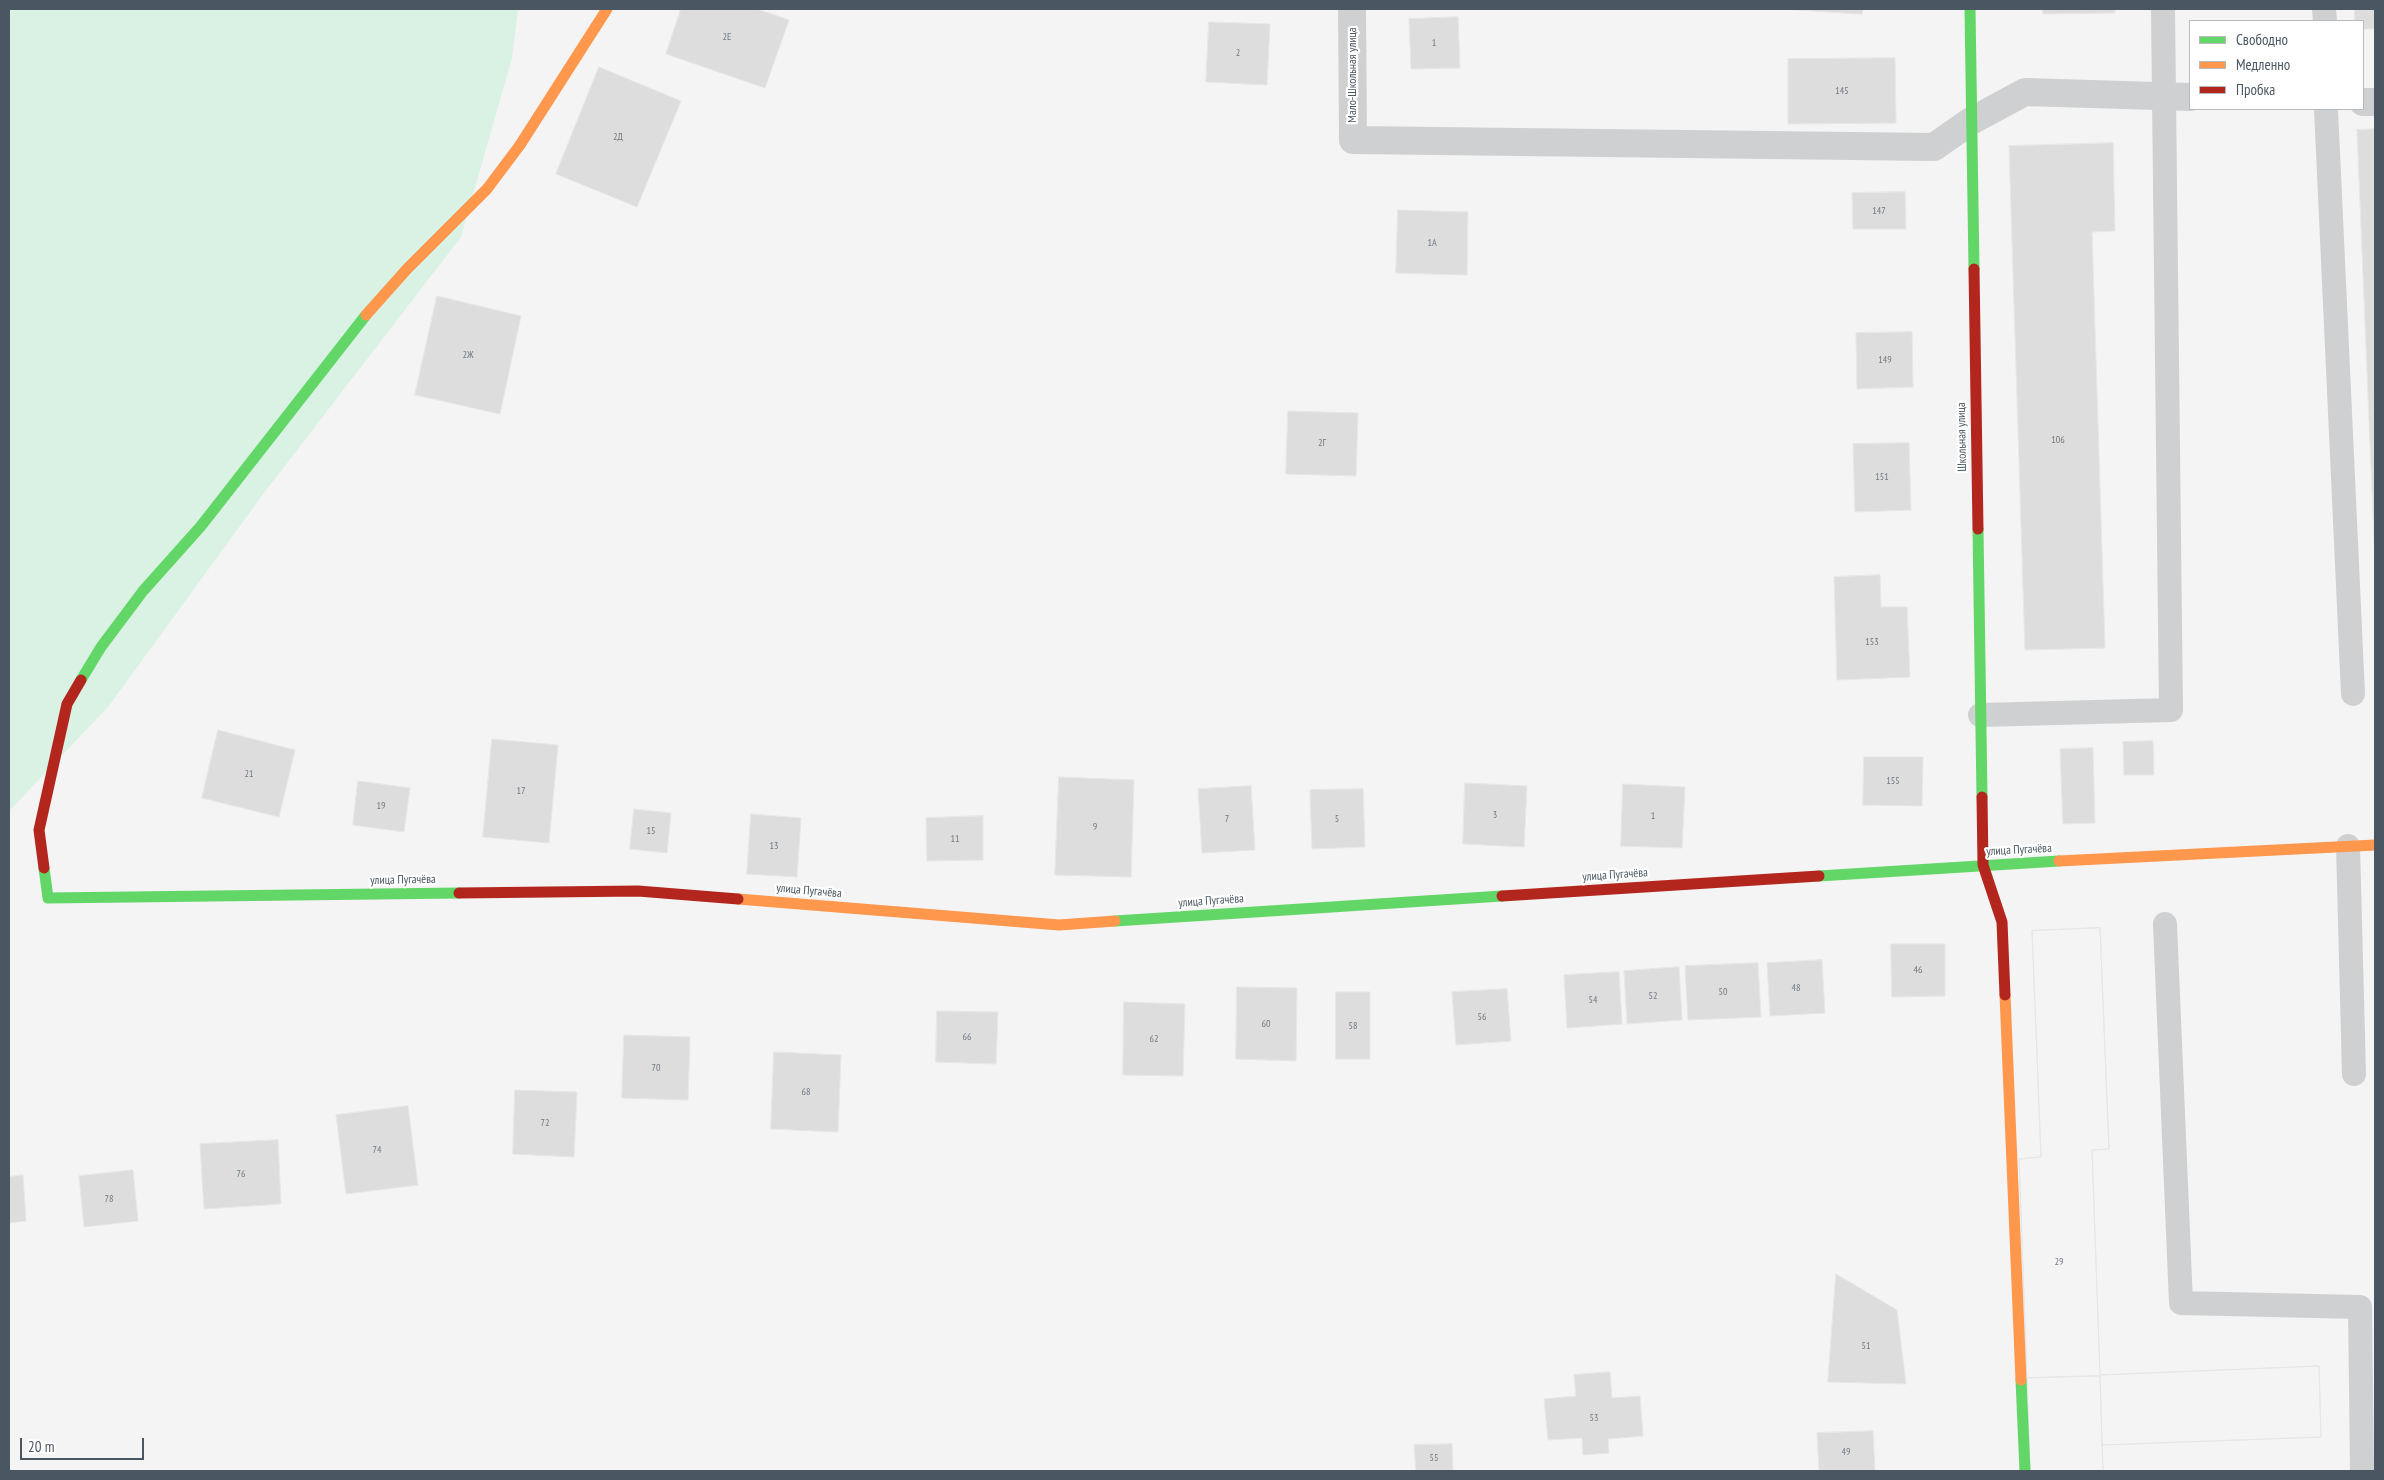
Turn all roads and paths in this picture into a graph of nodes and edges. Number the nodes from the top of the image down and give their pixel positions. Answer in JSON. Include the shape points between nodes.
{"nodes":[{"id":1,"x":607,"y":9,"type":"edge"},
{"id":2,"x":1352,"y":9,"type":"edge"},
{"id":3,"x":1970,"y":9,"type":"edge"},
{"id":4,"x":2163,"y":9,"type":"edge"},
{"id":5,"x":2177,"y":97,"type":"edge"},
{"id":6,"x":2326,"y":110,"type":"edge"},
{"id":7,"x":1971,"y":121,"type":"junction"},
{"id":8,"x":2353,"y":694,"type":"dead end"},
{"id":9,"x":1980,"y":715,"type":"junction"},
{"id":10,"x":2375,"y":845,"type":"edge"},
{"id":11,"x":2348,"y":846,"type":"junction"},
{"id":12,"x":1983,"y":865,"type":"junction"},
{"id":13,"x":2165,"y":924,"type":"dead end"},
{"id":14,"x":2354,"y":1074,"type":"dead end"},
{"id":15,"x":2026,"y":1471,"type":"edge"},
{"id":16,"x":2362,"y":1471,"type":"edge"}],
"edges":[{"from":1,"to":12,"type":"street","name":"улица Пугачёва","via":[[520,145],[487,189],[407,269],[350,333],[230,490],[143,591],[101,647],[67,704],[56,747],[39,830],[48,898],[638,891],[1059,925]]},
{"from":2,"to":7,"type":"street","name":"Мало-Школьная улица","via":[[1353,140],[1934,147]]},
{"from":3,"to":7,"type":"street","name":"Школьная улица"},
{"from":4,"to":5,"type":"lane"},
{"from":5,"to":7,"type":"street","via":[[2025,92]]},
{"from":5,"to":9,"type":"lane","via":[[2170,710]]},
{"from":6,"to":8,"type":"lane"},
{"from":7,"to":9,"type":"street","name":"Школьная улица"},
{"from":9,"to":12,"type":"street","name":"Школьная улица"},
{"from":10,"to":11,"type":"street","name":"улица Пугачёва"},
{"from":11,"to":12,"type":"street","name":"улица Пугачёва"},
{"from":11,"to":14,"type":"lane"},
{"from":12,"to":15,"type":"street","name":"Школьная улица","via":[[2002,922]]},
{"from":13,"to":16,"type":"lane","via":[[2181,1303],[2360,1307]]}]}
